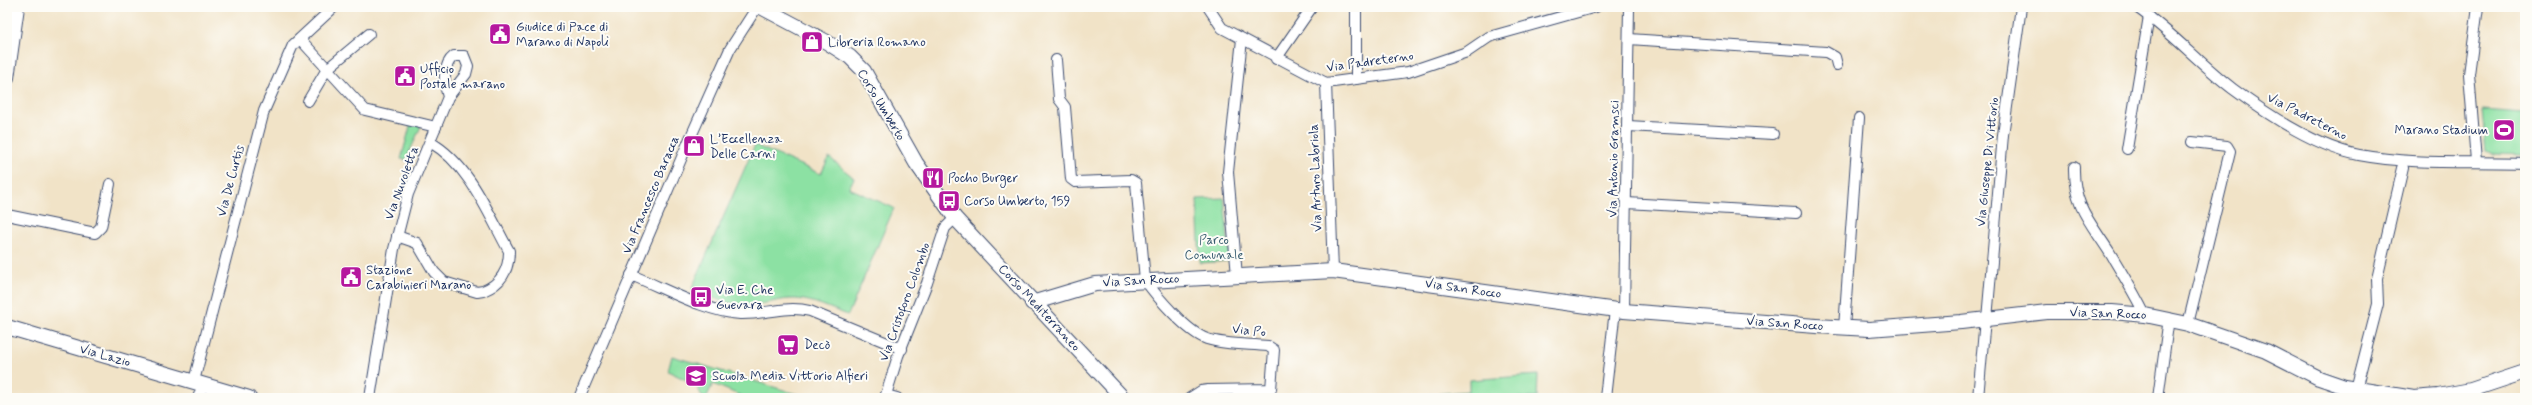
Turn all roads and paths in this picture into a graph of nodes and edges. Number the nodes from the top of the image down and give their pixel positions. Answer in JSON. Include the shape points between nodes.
{"nodes":[{"id":1,"x":18,"y":7,"type":"edge"},
{"id":2,"x":334,"y":7,"type":"edge"},
{"id":3,"x":757,"y":7,"type":"edge"},
{"id":4,"x":1208,"y":7,"type":"edge"},
{"id":5,"x":1312,"y":7,"type":"edge"},
{"id":6,"x":1356,"y":7,"type":"edge"},
{"id":7,"x":1596,"y":7,"type":"edge"},
{"id":8,"x":1629,"y":7,"type":"edge"},
{"id":9,"x":2021,"y":7,"type":"edge"},
{"id":10,"x":2136,"y":7,"type":"edge"},
{"id":11,"x":2478,"y":7,"type":"edge"},
{"id":12,"x":768,"y":9,"type":"edge"},
{"id":13,"x":2149,"y":16,"type":"junction"},
{"id":14,"x":369,"y":34,"type":"dead end"},
{"id":15,"x":300,"y":39,"type":"junction"},
{"id":16,"x":1242,"y":39,"type":"junction"},
{"id":17,"x":1629,"y":39,"type":"junction"},
{"id":18,"x":1276,"y":59,"type":"junction"},
{"id":19,"x":1056,"y":60,"type":"dead end"},
{"id":20,"x":1837,"y":66,"type":"dead end"},
{"id":21,"x":327,"y":69,"type":"junction"},
{"id":22,"x":7,"y":78,"type":"edge"},
{"id":23,"x":1356,"y":79,"type":"junction"},
{"id":24,"x":1326,"y":83,"type":"junction"},
{"id":25,"x":448,"y":97,"type":"dead end"},
{"id":26,"x":308,"y":101,"type":"dead end"},
{"id":27,"x":1859,"y":118,"type":"dead end"},
{"id":28,"x":1628,"y":126,"type":"junction"},
{"id":29,"x":436,"y":127,"type":"junction"},
{"id":30,"x":1773,"y":134,"type":"dead end"},
{"id":31,"x":430,"y":142,"type":"junction"},
{"id":32,"x":2192,"y":142,"type":"dead end"},
{"id":33,"x":2127,"y":149,"type":"dead end"},
{"id":34,"x":2476,"y":161,"type":"junction"},
{"id":35,"x":2525,"y":163,"type":"edge"},
{"id":36,"x":2074,"y":167,"type":"dead end"},
{"id":37,"x":2403,"y":168,"type":"dead end"},
{"id":38,"x":110,"y":184,"type":"dead end"},
{"id":39,"x":1627,"y":203,"type":"junction"},
{"id":40,"x":1796,"y":213,"type":"dead end"},
{"id":41,"x":7,"y":215,"type":"edge"},
{"id":42,"x":955,"y":218,"type":"junction"},
{"id":43,"x":397,"y":236,"type":"junction"},
{"id":44,"x":1333,"y":271,"type":"junction"},
{"id":45,"x":631,"y":275,"type":"junction"},
{"id":46,"x":1237,"y":276,"type":"junction"},
{"id":47,"x":1145,"y":280,"type":"junction"},
{"id":48,"x":1032,"y":303,"type":"junction"},
{"id":49,"x":1619,"y":310,"type":"junction"},
{"id":50,"x":2145,"y":315,"type":"junction"},
{"id":51,"x":2169,"y":318,"type":"junction"},
{"id":52,"x":1986,"y":319,"type":"junction"},
{"id":53,"x":2188,"y":324,"type":"junction"},
{"id":54,"x":7,"y":328,"type":"edge"},
{"id":55,"x":1844,"y":328,"type":"junction"},
{"id":56,"x":902,"y":349,"type":"junction"},
{"id":57,"x":2522,"y":376,"type":"edge"},
{"id":58,"x":198,"y":382,"type":"junction"},
{"id":59,"x":2356,"y":390,"type":"junction"},
{"id":60,"x":2470,"y":394,"type":"edge"},
{"id":61,"x":886,"y":397,"type":"edge"},
{"id":62,"x":198,"y":398,"type":"edge"},
{"id":63,"x":249,"y":398,"type":"edge"},
{"id":64,"x":370,"y":398,"type":"edge"},
{"id":65,"x":579,"y":398,"type":"edge"},
{"id":66,"x":897,"y":398,"type":"edge"},
{"id":67,"x":1123,"y":398,"type":"edge"},
{"id":68,"x":1190,"y":398,"type":"edge"},
{"id":69,"x":1606,"y":398,"type":"edge"},
{"id":70,"x":1978,"y":398,"type":"edge"},
{"id":71,"x":2158,"y":398,"type":"edge"},
{"id":72,"x":2414,"y":398,"type":"edge"}],
"edges":[{"from":1,"to":22,"type":"street"},
{"from":2,"to":15,"type":"street","name":"Via De Curtis"},
{"from":3,"to":45,"type":"street","name":"Via Francesco Baracca","via":[[730,49]]},
{"from":4,"to":16,"type":"street","name":"Via Padreterno","via":[[1222,28]]},
{"from":5,"to":18,"type":"street"},
{"from":6,"to":23,"type":"street"},
{"from":7,"to":23,"type":"street","name":"Via Padreterno","via":[[1489,37],[1467,52],[1408,72]]},
{"from":8,"to":17,"type":"street","name":"Via Antonio Gramsci"},
{"from":9,"to":52,"type":"street","name":"Via Giuseppe Di Vittorio","via":[[2003,134]]},
{"from":10,"to":13,"type":"street","name":"Via Padreterno"},
{"from":11,"to":34,"type":"street","via":[[2469,74]]},
{"from":12,"to":42,"type":"street","name":"Corso Umberto","via":[[850,57],[864,71],[916,163]]},
{"from":13,"to":33,"type":"street"},
{"from":13,"to":34,"type":"street","name":"Via Padreterno","via":[[2210,70],[2264,112],[2329,145],[2358,155],[2385,158]]},
{"from":14,"to":21,"type":"street"},
{"from":15,"to":21,"type":"street"},
{"from":15,"to":58,"type":"street","name":"Via De Curtis","via":[[293,45],[264,111],[242,188]]},
{"from":16,"to":18,"type":"street","name":"Via Padreterno"},
{"from":16,"to":46,"type":"street","via":[[1228,172]]},
{"from":17,"to":20,"type":"street","via":[[1826,52],[1835,57]]},
{"from":17,"to":28,"type":"street","name":"Via Antonio Gramsci"},
{"from":18,"to":24,"type":"street","name":"Via Padreterno"},
{"from":19,"to":47,"type":"street","via":[[1059,99],[1064,107],[1071,179],[1075,182],[1130,180],[1136,183]]},
{"from":21,"to":26,"type":"street"},
{"from":21,"to":29,"type":"street","via":[[364,110]]},
{"from":23,"to":24,"type":"street","name":"Via Padreterno"},
{"from":24,"to":44,"type":"street","name":"Via Arturo Labriola"},
{"from":25,"to":29,"type":"street","name":"Via Nuvoletta"},
{"from":27,"to":55,"type":"street"},
{"from":28,"to":30,"type":"street"},
{"from":28,"to":39,"type":"street","name":"Via Antonio Gramsci"},
{"from":29,"to":31,"type":"street","name":"Via Nuvoletta"},
{"from":31,"to":43,"type":"street","name":"Via Nuvoletta","via":[[408,194]]},
{"from":31,"to":43,"type":"street","via":[[444,150],[465,173],[509,251],[509,264],[501,279],[482,291],[449,285],[434,272],[417,242]]},
{"from":32,"to":53,"type":"street","via":[[2227,146],[2230,151]]},
{"from":34,"to":35,"type":"street","name":"Via Padreterno"},
{"from":36,"to":50,"type":"street","via":[[2075,189],[2087,222],[2110,254]]},
{"from":37,"to":59,"type":"street","via":[[2376,279],[2378,304]]},
{"from":38,"to":41,"type":"street","via":[[101,227],[95,233]]},
{"from":39,"to":40,"type":"street"},
{"from":39,"to":49,"type":"street","name":"Via Antonio Gramsci"},
{"from":42,"to":48,"type":"street","name":"Corso Mediterraneo"},
{"from":42,"to":56,"type":"street","name":"Via Cristoforo Colombo","via":[[945,228]]},
{"from":43,"to":64,"type":"street","name":"Via Nuvoletta"},
{"from":44,"to":46,"type":"street","name":"Via San Rocco"},
{"from":44,"to":49,"type":"street","name":"Via San Rocco"},
{"from":45,"to":56,"type":"street","via":[[723,312],[742,314],[795,308],[810,311]]},
{"from":45,"to":65,"type":"street","name":"Via Francesco Baracca"},
{"from":46,"to":47,"type":"street","name":"Via San Rocco"},
{"from":47,"to":48,"type":"street","name":"Via San Rocco","via":[[1095,284]]},
{"from":47,"to":68,"type":"street","name":"Via Po","via":[[1165,305],[1205,338],[1268,346],[1274,350],[1270,389],[1208,390]]},
{"from":48,"to":67,"type":"street","name":"Corso Mediterraneo"},
{"from":49,"to":55,"type":"street","name":"Via San Rocco"},
{"from":49,"to":69,"type":"street","name":"Via Antonio Gramsci"},
{"from":50,"to":51,"type":"street","name":"Via San Rocco"},
{"from":50,"to":52,"type":"street","name":"Via San Rocco","via":[[2047,312]]},
{"from":51,"to":53,"type":"street","name":"Via San Rocco"},
{"from":51,"to":71,"type":"street"},
{"from":52,"to":55,"type":"street","name":"Via San Rocco","via":[[1869,329]]},
{"from":52,"to":70,"type":"street","name":"Via Giuseppe Di Vittorio"},
{"from":53,"to":59,"type":"street","name":"Via San Rocco","via":[[2266,351],[2319,378]]},
{"from":54,"to":58,"type":"street","name":"Via Lazio"},
{"from":56,"to":61,"type":"street","name":"Via Cristoforo Colombo"},
{"from":57,"to":60,"type":"street","name":"Via San Rocco"},
{"from":58,"to":62,"type":"street"},
{"from":58,"to":63,"type":"street","name":"Via Lazio"},
{"from":59,"to":72,"type":"street","name":"Via San Rocco"},
{"from":60,"to":72,"type":"street","name":"Via San Rocco"},
{"from":61,"to":66,"type":"street"}]}
